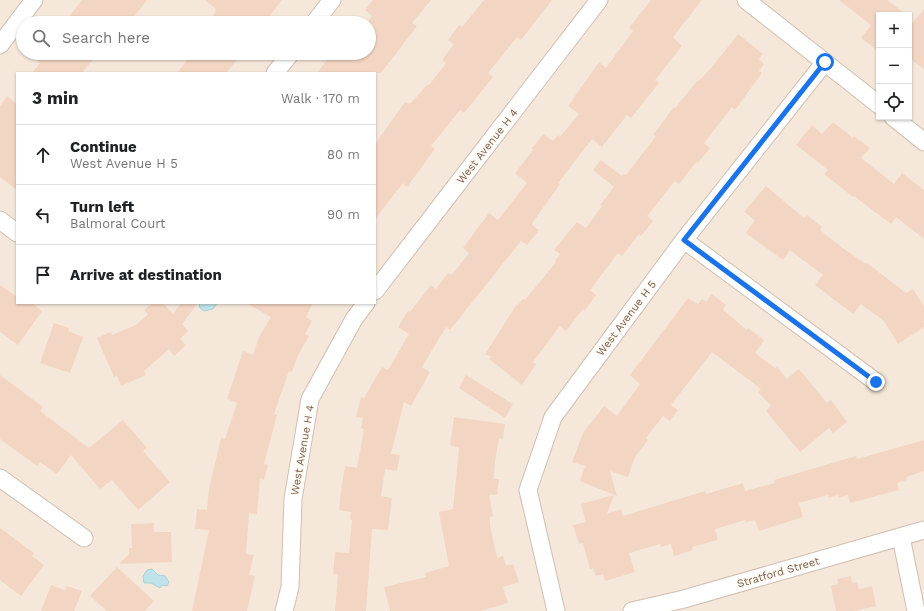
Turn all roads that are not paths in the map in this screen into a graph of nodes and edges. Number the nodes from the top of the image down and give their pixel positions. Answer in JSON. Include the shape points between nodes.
{"nodes":[{"id":1,"x":34,"y":0,"type":"edge"},
{"id":2,"x":332,"y":0,"type":"edge"},
{"id":3,"x":599,"y":0,"type":"edge"},
{"id":4,"x":746,"y":0,"type":"edge"},
{"id":5,"x":22,"y":16,"type":"edge"},
{"id":6,"x":319,"y":16,"type":"edge"},
{"id":7,"x":16,"y":24,"type":"edge"},
{"id":8,"x":0,"y":45,"type":"edge"},
{"id":9,"x":285,"y":60,"type":"edge"},
{"id":10,"x":825,"y":62,"type":"junction"},
{"id":11,"x":276,"y":72,"type":"edge"},
{"id":12,"x":876,"y":103,"type":"edge"},
{"id":13,"x":897,"y":120,"type":"edge"},
{"id":14,"x":924,"y":142,"type":"edge"},
{"id":15,"x":0,"y":220,"type":"edge"},
{"id":16,"x":16,"y":232,"type":"edge"},
{"id":17,"x":684,"y":240,"type":"junction"},
{"id":18,"x":376,"y":291,"type":"edge"},
{"id":19,"x":365,"y":304,"type":"edge"},
{"id":20,"x":876,"y":382,"type":"dead end"},
{"id":21,"x":0,"y":478,"type":"edge"},
{"id":22,"x":924,"y":530,"type":"edge"},
{"id":23,"x":901,"y":537,"type":"junction"},
{"id":24,"x":84,"y":538,"type":"dead end"},
{"id":25,"x":686,"y":605,"type":"edge"},
{"id":26,"x":284,"y":611,"type":"edge"},
{"id":27,"x":556,"y":611,"type":"edge"},
{"id":28,"x":632,"y":611,"type":"edge"},
{"id":29,"x":916,"y":611,"type":"edge"}],
"edges":[{"from":1,"to":5,"type":"street"},
{"from":2,"to":6,"type":"street"},
{"from":3,"to":18,"type":"street","name":"West Avenue H 4"},
{"from":4,"to":10,"type":"street"},
{"from":7,"to":8,"type":"street"},
{"from":9,"to":11,"type":"street"},
{"from":10,"to":12,"type":"street"},
{"from":10,"to":17,"type":"street","name":"West Avenue H 5"},
{"from":13,"to":14,"type":"street"},
{"from":15,"to":16,"type":"street"},
{"from":17,"to":20,"type":"street"},
{"from":17,"to":27,"type":"street","name":"West Avenue H 5","via":[[553,417],[528,490]]},
{"from":19,"to":26,"type":"street","name":"West Avenue H 4","via":[[354,319],[310,399],[293,499],[290,587]]},
{"from":21,"to":24,"type":"street"},
{"from":22,"to":23,"type":"street","name":"Stratford Street"},
{"from":23,"to":25,"type":"street","name":"Stratford Street"},
{"from":23,"to":29,"type":"street"},
{"from":25,"to":28,"type":"street","name":"Stratford Street"}]}
